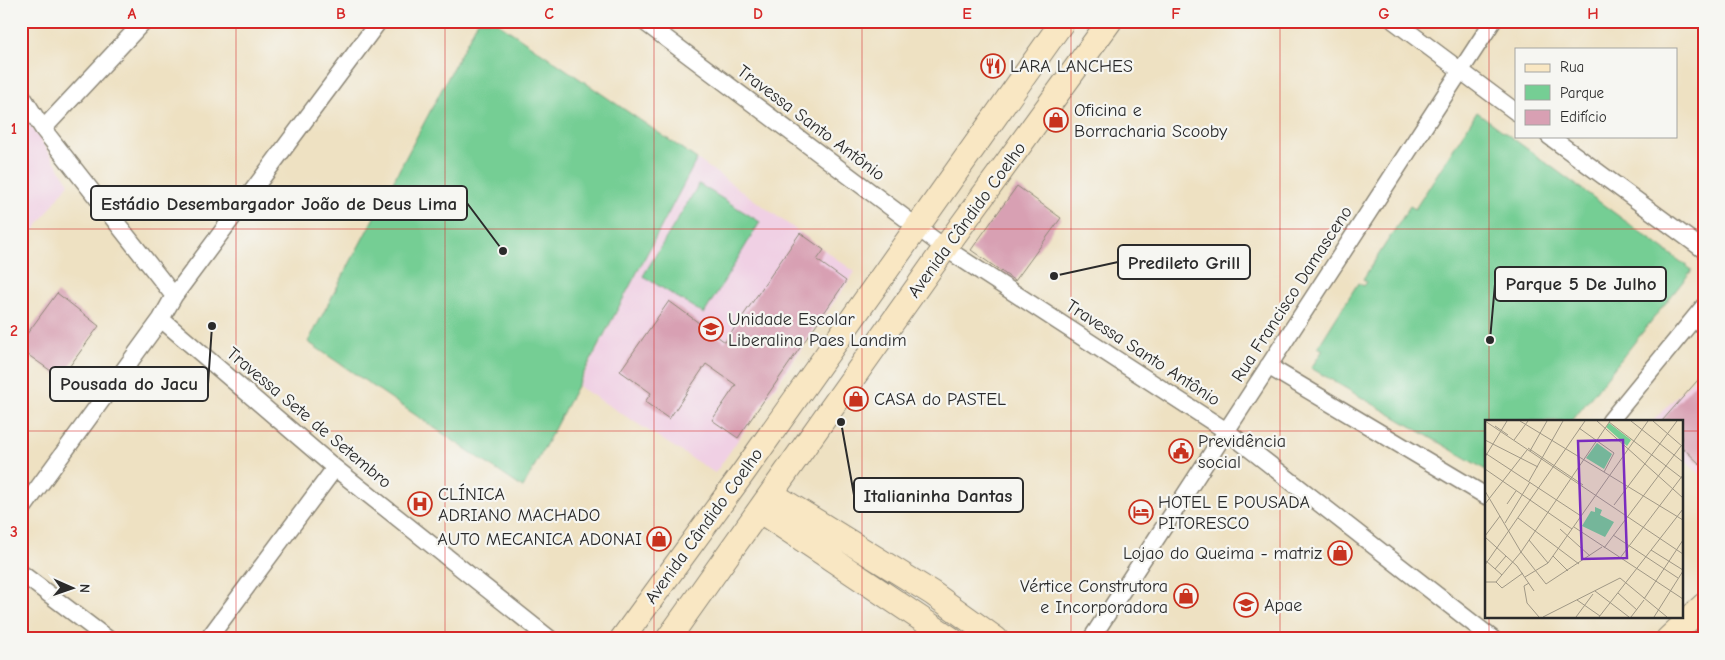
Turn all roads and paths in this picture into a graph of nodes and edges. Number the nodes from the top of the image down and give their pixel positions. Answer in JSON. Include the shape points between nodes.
{"nodes":[{"id":1,"x":144,"y":21,"type":"edge"},
{"id":2,"x":379,"y":21,"type":"edge"},
{"id":3,"x":643,"y":21,"type":"edge"},
{"id":4,"x":1063,"y":21,"type":"edge"},
{"id":5,"x":1110,"y":21,"type":"edge"},
{"id":6,"x":1394,"y":21,"type":"edge"},
{"id":7,"x":1493,"y":21,"type":"edge"},
{"id":8,"x":1461,"y":72,"type":"junction"},
{"id":9,"x":21,"y":94,"type":"edge"},
{"id":10,"x":1515,"y":111,"type":"edge"},
{"id":11,"x":43,"y":130,"type":"junction"},
{"id":12,"x":1552,"y":138,"type":"edge"},
{"id":13,"x":917,"y":227,"type":"junction"},
{"id":14,"x":945,"y":248,"type":"junction"},
{"id":15,"x":1704,"y":250,"type":"edge"},
{"id":16,"x":174,"y":296,"type":"junction"},
{"id":17,"x":1704,"y":306,"type":"edge"},
{"id":18,"x":161,"y":319,"type":"junction"},
{"id":19,"x":1268,"y":366,"type":"junction"},
{"id":20,"x":1611,"y":420,"type":"edge"},
{"id":21,"x":1228,"y":432,"type":"junction"},
{"id":22,"x":335,"y":468,"type":"junction"},
{"id":23,"x":1485,"y":495,"type":"edge"},
{"id":24,"x":766,"y":502,"type":"junction"},
{"id":25,"x":21,"y":511,"type":"edge"},
{"id":26,"x":21,"y":573,"type":"edge"},
{"id":27,"x":932,"y":593,"type":"junction"},
{"id":28,"x":1704,"y":605,"type":"edge"},
{"id":29,"x":915,"y":614,"type":"junction"},
{"id":30,"x":108,"y":639,"type":"edge"},
{"id":31,"x":208,"y":639,"type":"edge"},
{"id":32,"x":550,"y":639,"type":"edge"},
{"id":33,"x":622,"y":639,"type":"edge"},
{"id":34,"x":668,"y":639,"type":"edge"},
{"id":35,"x":952,"y":639,"type":"edge"},
{"id":36,"x":996,"y":639,"type":"edge"},
{"id":37,"x":1091,"y":639,"type":"edge"},
{"id":38,"x":1493,"y":639,"type":"edge"},
{"id":39,"x":1668,"y":639,"type":"edge"}],
"edges":[{"from":1,"to":11,"type":"street"},
{"from":2,"to":16,"type":"street"},
{"from":3,"to":13,"type":"street","name":"Travessa Santo Antônio"},
{"from":4,"to":13,"type":"main road","name":"Avenida Cândido Coelho"},
{"from":5,"to":14,"type":"main road","name":"Avenida Cândido Coelho"},
{"from":6,"to":8,"type":"street"},
{"from":7,"to":8,"type":"street","name":"Rua Francisco Damasceno"},
{"from":8,"to":10,"type":"street"},
{"from":8,"to":19,"type":"street","name":"Rua Francisco Damasceno"},
{"from":9,"to":11,"type":"street"},
{"from":11,"to":16,"type":"street"},
{"from":12,"to":15,"type":"street"},
{"from":13,"to":14,"type":"street","name":"Travessa Santo Antônio"},
{"from":13,"to":33,"type":"main road","name":"Avenida Cândido Coelho"},
{"from":14,"to":21,"type":"street","name":"Travessa Santo Antônio"},
{"from":14,"to":24,"type":"main road","name":"Avenida Cândido Coelho"},
{"from":16,"to":18,"type":"street"},
{"from":17,"to":20,"type":"street"},
{"from":18,"to":22,"type":"street","name":"Travessa Sete de Setembro"},
{"from":18,"to":25,"type":"street"},
{"from":19,"to":21,"type":"street","name":"Rua Francisco Damasceno"},
{"from":19,"to":23,"type":"street"},
{"from":21,"to":37,"type":"street","name":"Rua Francisco Damasceno"},
{"from":21,"to":38,"type":"street","name":"Travessa Santo Antônio"},
{"from":22,"to":31,"type":"street"},
{"from":22,"to":32,"type":"street","name":"Travessa Sete de Setembro"},
{"from":24,"to":27,"type":"main road"},
{"from":24,"to":29,"type":"main road"},
{"from":24,"to":34,"type":"main road","name":"Avenida Cândido Coelho"},
{"from":26,"to":30,"type":"street"},
{"from":27,"to":29,"type":"main road"},
{"from":27,"to":36,"type":"main road"},
{"from":28,"to":39,"type":"main road"},
{"from":29,"to":35,"type":"main road"}]}
